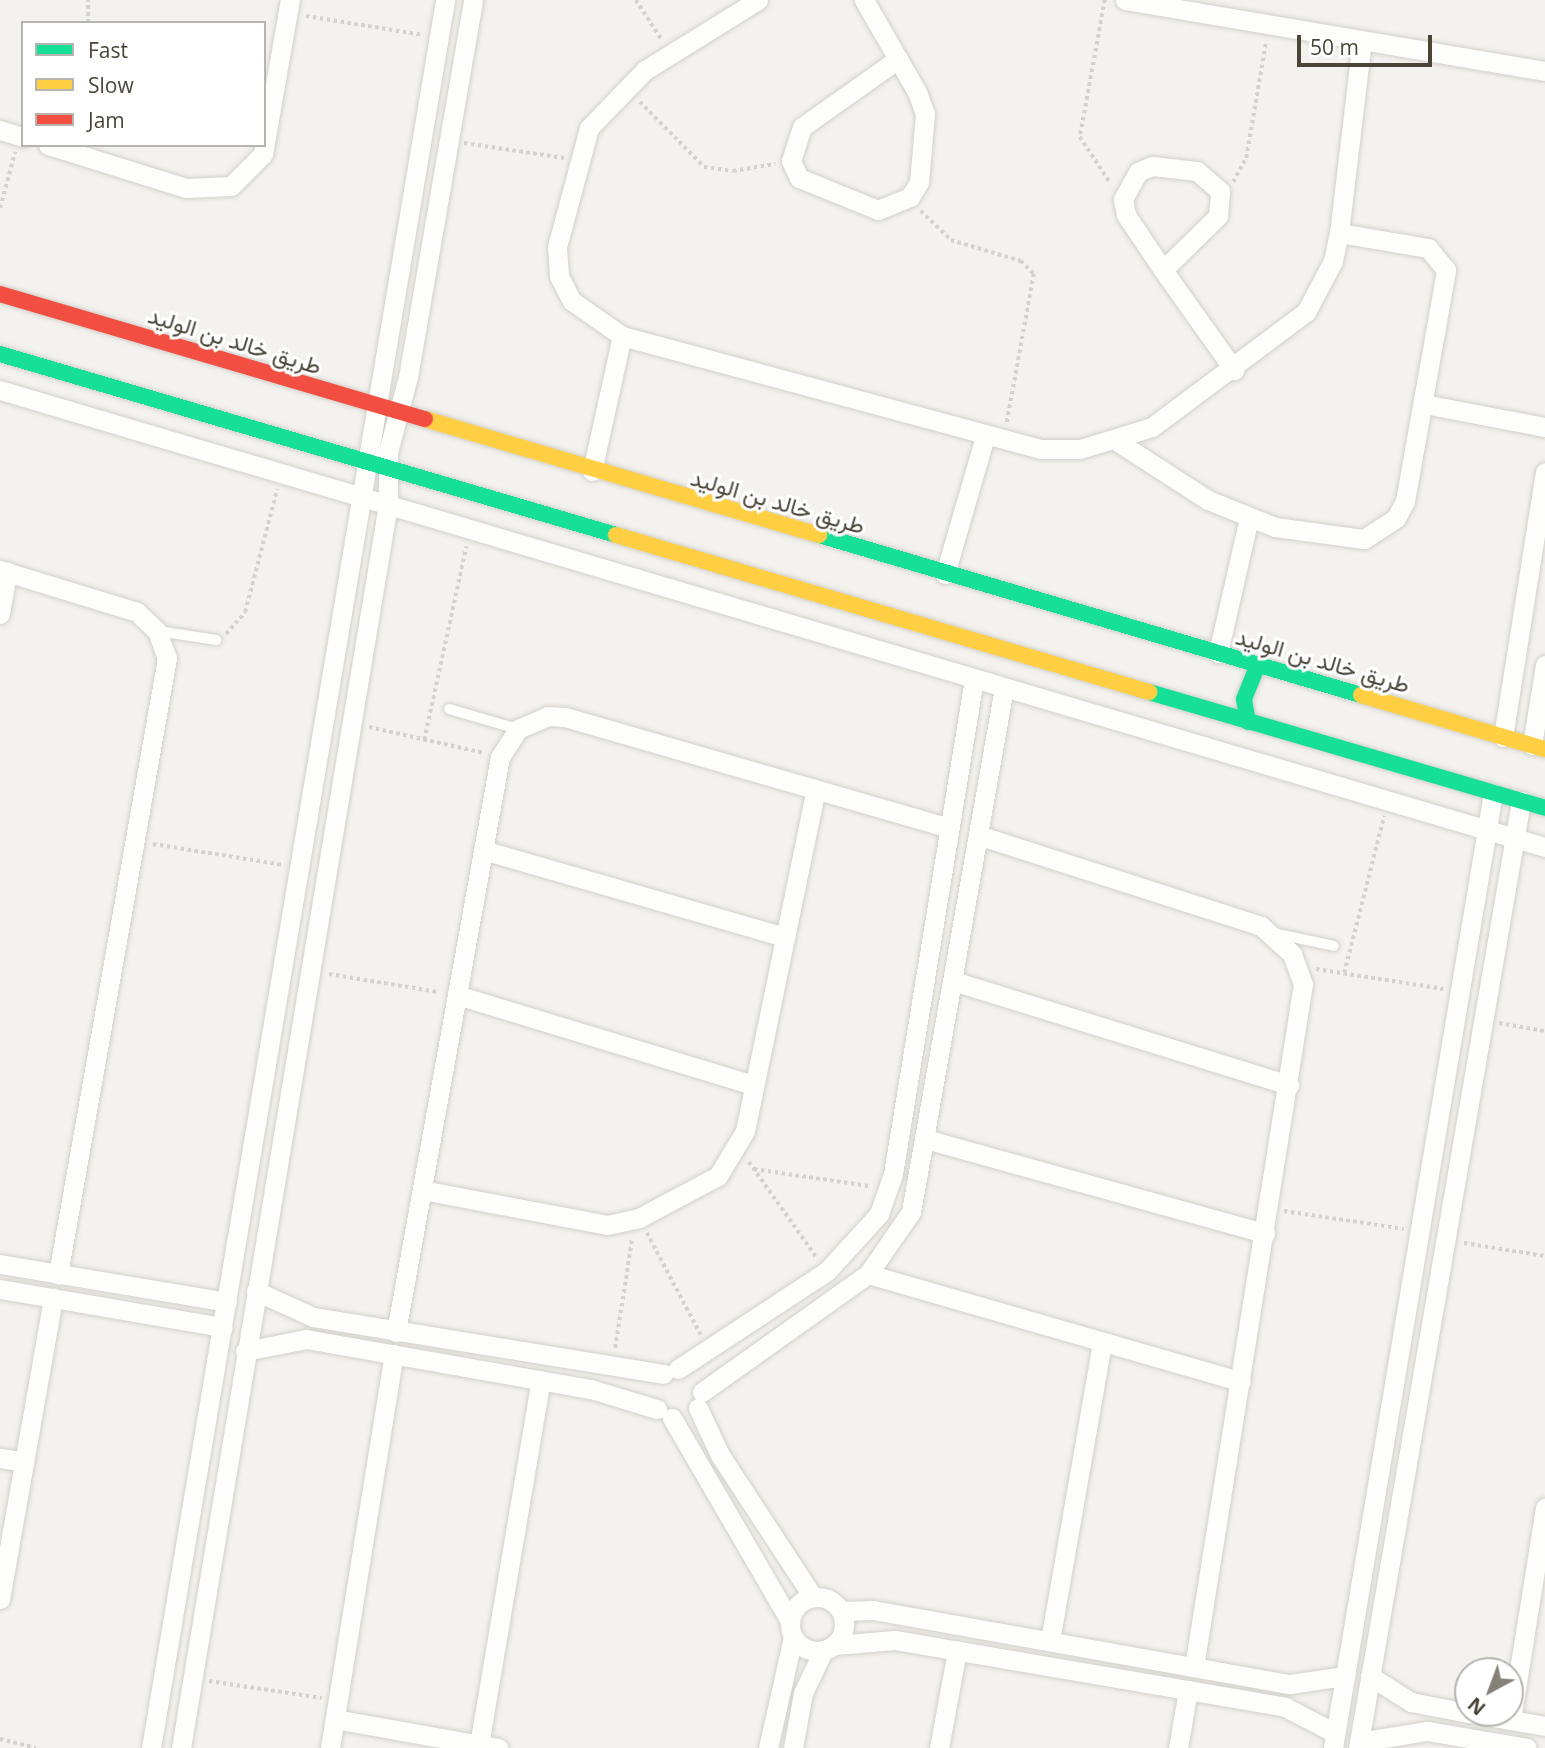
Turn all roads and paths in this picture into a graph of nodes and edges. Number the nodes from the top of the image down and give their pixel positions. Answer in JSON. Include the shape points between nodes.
{"nodes":[{"id":1,"x":88,"y":0,"type":"edge"},
{"id":2,"x":445,"y":0,"type":"edge"},
{"id":3,"x":473,"y":0,"type":"edge"},
{"id":4,"x":636,"y":0,"type":"edge"},
{"id":5,"x":758,"y":0,"type":"edge"},
{"id":6,"x":864,"y":0,"type":"edge"},
{"id":7,"x":1105,"y":0,"type":"edge"},
{"id":8,"x":1125,"y":0,"type":"edge"},
{"id":9,"x":289,"y":7,"type":"edge"},
{"id":10,"x":1214,"y":7,"type":"edge"},
{"id":11,"x":88,"y":21,"type":"edge"},
{"id":12,"x":1268,"y":24,"type":"junction"},
{"id":13,"x":439,"y":38,"type":"junction"},
{"id":14,"x":1362,"y":40,"type":"junction"},
{"id":15,"x":671,"y":54,"type":"junction"},
{"id":16,"x":898,"y":59,"type":"junction"},
{"id":17,"x":1545,"y":71,"type":"edge"},
{"id":18,"x":625,"y":85,"type":"junction"},
{"id":19,"x":0,"y":130,"type":"edge"},
{"id":20,"x":21,"y":137,"type":"edge"},
{"id":21,"x":266,"y":137,"type":"edge"},
{"id":22,"x":449,"y":141,"type":"junction"},
{"id":23,"x":54,"y":147,"type":"edge"},
{"id":24,"x":264,"y":147,"type":"edge"},
{"id":25,"x":576,"y":160,"type":"junction"},
{"id":26,"x":790,"y":161,"type":"junction"},
{"id":27,"x":1220,"y":191,"type":"junction"},
{"id":28,"x":910,"y":197,"type":"junction"},
{"id":29,"x":1123,"y":200,"type":"junction"},
{"id":30,"x":0,"y":208,"type":"edge"},
{"id":31,"x":1339,"y":233,"type":"junction"},
{"id":32,"x":1163,"y":270,"type":"junction"},
{"id":33,"x":0,"y":294,"type":"edge"},
{"id":34,"x":622,"y":336,"type":"junction"},
{"id":35,"x":0,"y":354,"type":"edge"},
{"id":36,"x":1234,"y":370,"type":"junction"},
{"id":37,"x":0,"y":390,"type":"edge"},
{"id":38,"x":1424,"y":404,"type":"junction"},
{"id":39,"x":377,"y":406,"type":"junction"},
{"id":40,"x":397,"y":411,"type":"junction"},
{"id":41,"x":1545,"y":427,"type":"edge"},
{"id":42,"x":994,"y":439,"type":"junction"},
{"id":43,"x":1118,"y":442,"type":"junction"},
{"id":44,"x":367,"y":463,"type":"junction"},
{"id":45,"x":388,"y":470,"type":"junction"},
{"id":46,"x":592,"y":471,"type":"junction"},
{"id":47,"x":1545,"y":472,"type":"edge"},
{"id":48,"x":281,"y":473,"type":"junction"},
{"id":49,"x":361,"y":496,"type":"junction"},
{"id":50,"x":388,"y":504,"type":"junction"},
{"id":51,"x":1249,"y":519,"type":"junction"},
{"id":52,"x":470,"y":528,"type":"junction"},
{"id":53,"x":4,"y":571,"type":"edge"},
{"id":54,"x":945,"y":574,"type":"junction"},
{"id":55,"x":0,"y":614,"type":"edge"},
{"id":56,"x":158,"y":631,"type":"junction"},
{"id":57,"x":216,"y":640,"type":"joint"},
{"id":58,"x":1218,"y":653,"type":"junction"},
{"id":59,"x":1258,"y":665,"type":"junction"},
{"id":60,"x":1545,"y":665,"type":"edge"},
{"id":61,"x":974,"y":679,"type":"junction"},
{"id":62,"x":1004,"y":688,"type":"junction"},
{"id":63,"x":449,"y":709,"type":"dead end"},
{"id":64,"x":351,"y":723,"type":"junction"},
{"id":65,"x":1248,"y":723,"type":"junction"},
{"id":66,"x":518,"y":729,"type":"junction"},
{"id":67,"x":1503,"y":737,"type":"junction"},
{"id":68,"x":424,"y":740,"type":"junction"},
{"id":69,"x":1539,"y":747,"type":"edge"},
{"id":70,"x":500,"y":757,"type":"junction"},
{"id":71,"x":816,"y":789,"type":"junction"},
{"id":72,"x":1493,"y":793,"type":"junction"},
{"id":73,"x":1388,"y":800,"type":"junction"},
{"id":74,"x":1521,"y":801,"type":"junction"},
{"id":75,"x":1545,"y":808,"type":"edge"},
{"id":76,"x":950,"y":828,"type":"junction"},
{"id":77,"x":1487,"y":830,"type":"junction"},
{"id":78,"x":978,"y":835,"type":"junction"},
{"id":79,"x":1515,"y":838,"type":"junction"},
{"id":80,"x":135,"y":841,"type":"junction"},
{"id":81,"x":1545,"y":847,"type":"edge"},
{"id":82,"x":483,"y":850,"type":"junction"},
{"id":83,"x":299,"y":868,"type":"junction"},
{"id":84,"x":1273,"y":933,"type":"junction"},
{"id":85,"x":785,"y":937,"type":"junction"},
{"id":86,"x":1334,"y":946,"type":"dead end"},
{"id":87,"x":1298,"y":967,"type":"junction"},
{"id":88,"x":310,"y":971,"type":"junction"},
{"id":89,"x":1344,"y":974,"type":"junction"},
{"id":90,"x":953,"y":981,"type":"junction"},
{"id":91,"x":1455,"y":990,"type":"junction"},
{"id":92,"x":457,"y":995,"type":"junction"},
{"id":93,"x":1483,"y":1020,"type":"junction"},
{"id":94,"x":1545,"y":1031,"type":"edge"},
{"id":95,"x":271,"y":1040,"type":"junction"},
{"id":96,"x":297,"y":1045,"type":"junction"},
{"id":97,"x":754,"y":1085,"type":"junction"},
{"id":98,"x":1289,"y":1085,"type":"junction"},
{"id":99,"x":925,"y":1139,"type":"junction"},
{"id":100,"x":738,"y":1147,"type":"junction"},
{"id":101,"x":754,"y":1169,"type":"junction"},
{"id":102,"x":889,"y":1189,"type":"junction"},
{"id":103,"x":422,"y":1190,"type":"junction"},
{"id":104,"x":1269,"y":1208,"type":"junction"},
{"id":105,"x":637,"y":1218,"type":"junction"},
{"id":106,"x":1420,"y":1232,"type":"junction"},
{"id":107,"x":1265,"y":1233,"type":"junction"},
{"id":108,"x":1445,"y":1240,"type":"junction"},
{"id":109,"x":1545,"y":1256,"type":"edge"},
{"id":110,"x":0,"y":1264,"type":"edge"},
{"id":111,"x":827,"y":1271,"type":"junction"},
{"id":112,"x":58,"y":1274,"type":"junction"},
{"id":113,"x":868,"y":1274,"type":"junction"},
{"id":114,"x":0,"y":1289,"type":"edge"},
{"id":115,"x":256,"y":1291,"type":"junction"},
{"id":116,"x":53,"y":1298,"type":"junction"},
{"id":117,"x":227,"y":1302,"type":"junction"},
{"id":118,"x":1407,"y":1320,"type":"junction"},
{"id":119,"x":1431,"y":1325,"type":"junction"},
{"id":120,"x":223,"y":1327,"type":"junction"},
{"id":121,"x":396,"y":1332,"type":"junction"},
{"id":122,"x":1102,"y":1342,"type":"junction"},
{"id":123,"x":708,"y":1349,"type":"junction"},
{"id":124,"x":245,"y":1351,"type":"junction"},
{"id":125,"x":394,"y":1354,"type":"junction"},
{"id":126,"x":612,"y":1370,"type":"junction"},
{"id":127,"x":670,"y":1371,"type":"junction"},
{"id":128,"x":541,"y":1380,"type":"junction"},
{"id":129,"x":1241,"y":1382,"type":"junction"},
{"id":130,"x":700,"y":1400,"type":"junction"},
{"id":131,"x":665,"y":1414,"type":"junction"},
{"id":132,"x":0,"y":1458,"type":"edge"},
{"id":133,"x":24,"y":1462,"type":"junction"},
{"id":134,"x":1545,"y":1508,"type":"edge"},
{"id":135,"x":813,"y":1597,"type":"junction"},
{"id":136,"x":0,"y":1599,"type":"edge"},
{"id":137,"x":841,"y":1611,"type":"junction"},
{"id":138,"x":791,"y":1629,"type":"junction"},
{"id":139,"x":1050,"y":1641,"type":"junction"},
{"id":140,"x":829,"y":1648,"type":"junction"},
{"id":141,"x":957,"y":1651,"type":"junction"},
{"id":142,"x":1521,"y":1657,"type":"edge"},
{"id":143,"x":1194,"y":1667,"type":"junction"},
{"id":144,"x":164,"y":1674,"type":"junction"},
{"id":145,"x":1345,"y":1676,"type":"junction"},
{"id":146,"x":1370,"y":1676,"type":"junction"},
{"id":147,"x":192,"y":1678,"type":"junction"},
{"id":148,"x":1188,"y":1690,"type":"junction"},
{"id":149,"x":337,"y":1710,"type":"junction"},
{"id":150,"x":1454,"y":1710,"type":"edge"},
{"id":151,"x":1524,"y":1722,"type":"edge"},
{"id":152,"x":1545,"y":1726,"type":"edge"},
{"id":153,"x":0,"y":1740,"type":"edge"},
{"id":154,"x":1334,"y":1741,"type":"edge"},
{"id":155,"x":1358,"y":1745,"type":"edge"},
{"id":156,"x":489,"y":1746,"type":"edge"},
{"id":157,"x":1506,"y":1746,"type":"edge"},
{"id":158,"x":36,"y":1748,"type":"edge"},
{"id":159,"x":152,"y":1748,"type":"edge"},
{"id":160,"x":181,"y":1748,"type":"edge"},
{"id":161,"x":330,"y":1748,"type":"edge"},
{"id":162,"x":768,"y":1748,"type":"edge"},
{"id":163,"x":793,"y":1748,"type":"edge"},
{"id":164,"x":939,"y":1748,"type":"edge"},
{"id":165,"x":1178,"y":1748,"type":"edge"},
{"id":166,"x":1527,"y":1748,"type":"edge"}],
"edges":[{"from":1,"to":11,"type":"path"},
{"from":2,"to":13,"type":"street"},
{"from":3,"to":22,"type":"street"},
{"from":4,"to":15,"type":"path"},
{"from":5,"to":15,"type":"street"},
{"from":6,"to":16,"type":"street"},
{"from":7,"to":29,"type":"path","via":[[1080,137]]},
{"from":8,"to":10,"type":"street"},
{"from":9,"to":13,"type":"path"},
{"from":9,"to":21,"type":"street"},
{"from":10,"to":12,"type":"street"},
{"from":12,"to":14,"type":"street"},
{"from":12,"to":27,"type":"path","via":[[1246,158]]},
{"from":13,"to":39,"type":"street"},
{"from":14,"to":17,"type":"street"},
{"from":14,"to":31,"type":"street"},
{"from":15,"to":18,"type":"street"},
{"from":16,"to":26,"type":"street","via":[[802,127]]},
{"from":16,"to":28,"type":"street","via":[[917,92],[928,137]]},
{"from":18,"to":25,"type":"street","via":[[589,128]]},
{"from":18,"to":26,"type":"path","via":[[680,150],[704,167],[733,171]]},
{"from":19,"to":20,"type":"street"},
{"from":20,"to":30,"type":"path"},
{"from":22,"to":25,"type":"path"},
{"from":22,"to":40,"type":"street"},
{"from":23,"to":24,"type":"street","via":[[187,188],[231,186],[263,154]]},
{"from":25,"to":34,"type":"street","via":[[557,247],[559,276],[592,320]]},
{"from":26,"to":28,"type":"street","via":[[814,189],[861,206],[878,210]]},
{"from":27,"to":29,"type":"street","via":[[1197,171],[1152,166],[1128,184]]},
{"from":27,"to":32,"type":"street","via":[[1218,216]]},
{"from":28,"to":42,"type":"path","via":[[951,240],[1021,261],[1034,274]]},
{"from":29,"to":32,"type":"street","via":[[1126,215]]},
{"from":31,"to":36,"type":"street","via":[[1333,261],[1306,312]]},
{"from":31,"to":38,"type":"street","via":[[1428,248],[1446,270]]},
{"from":32,"to":36,"type":"street"},
{"from":33,"to":39,"type":"street","name":"طريق خالد بن الوليد"},
{"from":34,"to":42,"type":"street"},
{"from":34,"to":46,"type":"street"},
{"from":35,"to":44,"type":"street"},
{"from":36,"to":43,"type":"street","via":[[1169,417]]},
{"from":37,"to":48,"type":"street"},
{"from":38,"to":41,"type":"street"},
{"from":38,"to":51,"type":"street","via":[[1405,502],[1382,531],[1345,540]]},
{"from":39,"to":40,"type":"street","name":"طريق خالد بن الوليد"},
{"from":39,"to":44,"type":"street"},
{"from":40,"to":45,"type":"street"},
{"from":40,"to":46,"type":"street","name":"طريق خالد بن الوليد"},
{"from":42,"to":43,"type":"street","via":[[1080,449]]},
{"from":42,"to":54,"type":"street"},
{"from":43,"to":51,"type":"street"},
{"from":44,"to":45,"type":"street"},
{"from":44,"to":49,"type":"street"},
{"from":45,"to":50,"type":"street"},
{"from":45,"to":65,"type":"street"},
{"from":46,"to":54,"type":"street","name":"طريق خالد بن الوليد"},
{"from":47,"to":67,"type":"street"},
{"from":48,"to":49,"type":"street"},
{"from":48,"to":57,"type":"path","via":[[245,612]]},
{"from":49,"to":50,"type":"street"},
{"from":49,"to":83,"type":"street"},
{"from":50,"to":52,"type":"street"},
{"from":50,"to":64,"type":"street"},
{"from":51,"to":58,"type":"street"},
{"from":52,"to":61,"type":"street"},
{"from":52,"to":68,"type":"path"},
{"from":53,"to":55,"type":"street"},
{"from":53,"to":56,"type":"street","via":[[124,606]]},
{"from":54,"to":58,"type":"street","name":"طريق خالد بن الوليد"},
{"from":56,"to":57,"type":"lane"},
{"from":56,"to":80,"type":"street","via":[[166,672]]},
{"from":58,"to":59,"type":"street","name":"طريق خالد بن الوليد"},
{"from":59,"to":65,"type":"street","via":[[1244,699]]},
{"from":59,"to":67,"type":"street","name":"طريق خالد بن الوليد"},
{"from":60,"to":69,"type":"street"},
{"from":61,"to":62,"type":"street"},
{"from":61,"to":76,"type":"street"},
{"from":62,"to":73,"type":"street"},
{"from":62,"to":78,"type":"street"},
{"from":63,"to":66,"type":"lane"},
{"from":64,"to":68,"type":"path"},
{"from":64,"to":88,"type":"street"},
{"from":65,"to":72,"type":"street"},
{"from":66,"to":70,"type":"street"},
{"from":66,"to":71,"type":"street","via":[[548,716],[565,716]]},
{"from":67,"to":69,"type":"street","name":"طريق خالد بن الوليد"},
{"from":68,"to":70,"type":"path"},
{"from":70,"to":82,"type":"street"},
{"from":71,"to":76,"type":"street"},
{"from":71,"to":85,"type":"street"},
{"from":72,"to":74,"type":"street"},
{"from":72,"to":77,"type":"street"},
{"from":73,"to":77,"type":"street"},
{"from":73,"to":89,"type":"path"},
{"from":74,"to":75,"type":"street"},
{"from":74,"to":79,"type":"street"},
{"from":76,"to":102,"type":"street"},
{"from":77,"to":79,"type":"street"},
{"from":77,"to":91,"type":"street"},
{"from":78,"to":84,"type":"street"},
{"from":78,"to":90,"type":"street"},
{"from":79,"to":81,"type":"street"},
{"from":79,"to":93,"type":"street"},
{"from":80,"to":83,"type":"path"},
{"from":80,"to":112,"type":"street"},
{"from":82,"to":85,"type":"street"},
{"from":82,"to":92,"type":"street"},
{"from":83,"to":95,"type":"street"},
{"from":84,"to":86,"type":"lane"},
{"from":84,"to":87,"type":"street"},
{"from":85,"to":97,"type":"street"},
{"from":87,"to":89,"type":"path"},
{"from":87,"to":98,"type":"street","via":[[1303,1002]]},
{"from":88,"to":92,"type":"path"},
{"from":88,"to":96,"type":"street"},
{"from":89,"to":91,"type":"path"},
{"from":90,"to":98,"type":"street"},
{"from":90,"to":99,"type":"street"},
{"from":91,"to":106,"type":"street"},
{"from":92,"to":97,"type":"street"},
{"from":92,"to":103,"type":"street"},
{"from":93,"to":94,"type":"path"},
{"from":93,"to":108,"type":"street"},
{"from":95,"to":96,"type":"street"},
{"from":95,"to":117,"type":"street"},
{"from":96,"to":115,"type":"street"},
{"from":97,"to":100,"type":"street"},
{"from":98,"to":104,"type":"street"},
{"from":99,"to":107,"type":"street"},
{"from":99,"to":113,"type":"street","via":[[911,1212]]},
{"from":100,"to":101,"type":"path"},
{"from":100,"to":105,"type":"street","via":[[704,1187]]},
{"from":101,"to":102,"type":"path"},
{"from":101,"to":111,"type":"path"},
{"from":102,"to":111,"type":"street","via":[[865,1236]]},
{"from":103,"to":105,"type":"street","via":[[592,1224]]},
{"from":103,"to":121,"type":"street"},
{"from":104,"to":106,"type":"path"},
{"from":104,"to":107,"type":"street"},
{"from":105,"to":123,"type":"path"},
{"from":105,"to":126,"type":"path"},
{"from":106,"to":118,"type":"street"},
{"from":107,"to":129,"type":"street"},
{"from":108,"to":109,"type":"path"},
{"from":108,"to":119,"type":"street"},
{"from":110,"to":112,"type":"street"},
{"from":111,"to":123,"type":"street"},
{"from":112,"to":117,"type":"street"},
{"from":113,"to":122,"type":"street"},
{"from":113,"to":130,"type":"street"},
{"from":114,"to":116,"type":"street"},
{"from":115,"to":121,"type":"street","via":[[300,1314]]},
{"from":115,"to":124,"type":"street"},
{"from":116,"to":120,"type":"street"},
{"from":116,"to":133,"type":"street"},
{"from":117,"to":120,"type":"street"},
{"from":118,"to":119,"type":"street"},
{"from":118,"to":145,"type":"street"},
{"from":119,"to":146,"type":"street"},
{"from":120,"to":144,"type":"street"},
{"from":121,"to":126,"type":"street"},
{"from":122,"to":129,"type":"street"},
{"from":122,"to":139,"type":"street"},
{"from":123,"to":127,"type":"street"},
{"from":124,"to":125,"type":"street","via":[[294,1338]]},
{"from":124,"to":147,"type":"street"},
{"from":125,"to":128,"type":"street"},
{"from":125,"to":149,"type":"street"},
{"from":126,"to":127,"type":"street"},
{"from":127,"to":130,"type":"street","via":[[694,1376]]},
{"from":127,"to":131,"type":"street","via":[[654,1386]]},
{"from":128,"to":131,"type":"street"},
{"from":128,"to":156,"type":"street"},
{"from":129,"to":143,"type":"street"},
{"from":130,"to":131,"type":"street"},
{"from":130,"to":135,"type":"street","via":[[720,1455]]},
{"from":131,"to":138,"type":"street"},
{"from":132,"to":133,"type":"street"},
{"from":133,"to":136,"type":"street"},
{"from":134,"to":142,"type":"street"},
{"from":135,"to":137,"type":"street"},
{"from":135,"to":138,"type":"street","via":[[797,1605]]},
{"from":137,"to":139,"type":"street","via":[[873,1610]]},
{"from":137,"to":140,"type":"street","via":[[843,1633]]},
{"from":138,"to":140,"type":"street","via":[[806,1649]]},
{"from":138,"to":162,"type":"street"},
{"from":139,"to":143,"type":"street"},
{"from":140,"to":141,"type":"street","via":[[895,1640]]},
{"from":140,"to":163,"type":"street","via":[[803,1693]]},
{"from":141,"to":148,"type":"street"},
{"from":141,"to":164,"type":"street"},
{"from":143,"to":145,"type":"street","via":[[1301,1685]]},
{"from":144,"to":147,"type":"street"},
{"from":144,"to":159,"type":"street"},
{"from":145,"to":154,"type":"street"},
{"from":146,"to":150,"type":"street","via":[[1411,1702]]},
{"from":146,"to":155,"type":"street"},
{"from":147,"to":149,"type":"path"},
{"from":147,"to":160,"type":"street"},
{"from":148,"to":154,"type":"street","via":[[1296,1710]]},
{"from":148,"to":165,"type":"street"},
{"from":149,"to":156,"type":"street"},
{"from":149,"to":161,"type":"street"},
{"from":151,"to":152,"type":"street"},
{"from":153,"to":158,"type":"path"},
{"from":155,"to":157,"type":"street","via":[[1413,1731]]},
{"from":157,"to":166,"type":"street"}]}
